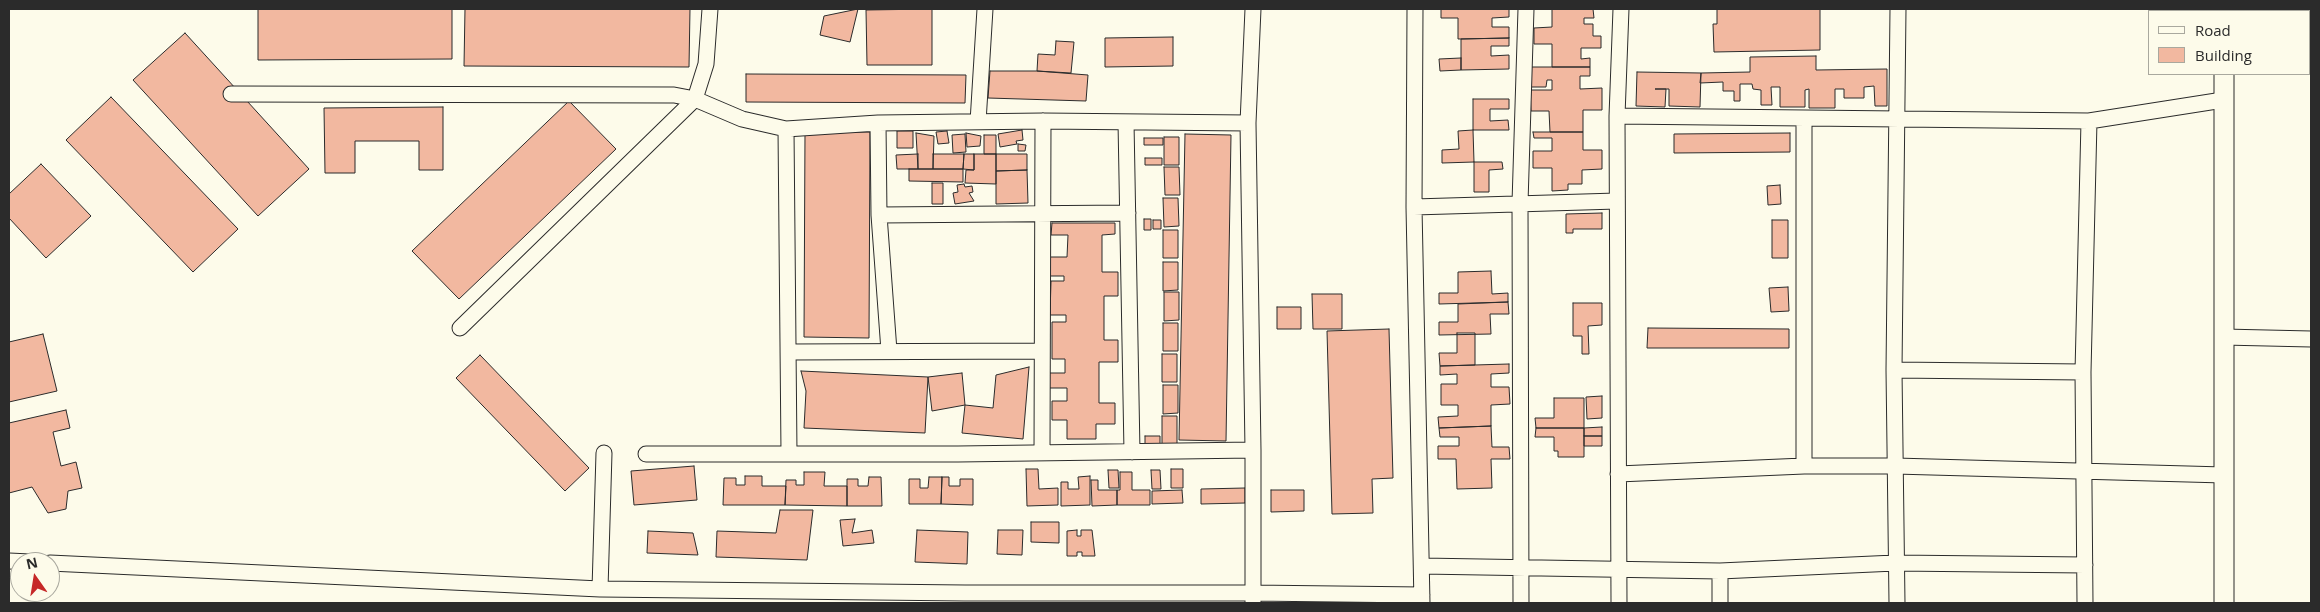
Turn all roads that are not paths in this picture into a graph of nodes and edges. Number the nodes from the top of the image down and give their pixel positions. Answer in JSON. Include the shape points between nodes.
{"nodes":[{"id":1,"x":710,"y":9,"type":"edge"},
{"id":2,"x":985,"y":9,"type":"edge"},
{"id":3,"x":1253,"y":9,"type":"edge"},
{"id":4,"x":1415,"y":9,"type":"edge"},
{"id":5,"x":1526,"y":9,"type":"edge"},
{"id":6,"x":1621,"y":9,"type":"edge"},
{"id":7,"x":1898,"y":9,"type":"edge"},
{"id":8,"x":2224,"y":75,"type":"edge"},
{"id":9,"x":231,"y":94,"type":"dead end"},
{"id":10,"x":694,"y":98,"type":"junction"},
{"id":11,"x":2223,"y":100,"type":"junction"},
{"id":12,"x":1617,"y":116,"type":"junction"},
{"id":13,"x":1804,"y":120,"type":"junction"},
{"id":14,"x":1896,"y":120,"type":"junction"},
{"id":15,"x":978,"y":122,"type":"junction"},
{"id":16,"x":1043,"y":122,"type":"junction"},
{"id":17,"x":1126,"y":122,"type":"junction"},
{"id":18,"x":2089,"y":122,"type":"junction"},
{"id":19,"x":878,"y":123,"type":"junction"},
{"id":20,"x":1248,"y":124,"type":"junction"},
{"id":21,"x":786,"y":129,"type":"junction"},
{"id":22,"x":1618,"y":201,"type":"junction"},
{"id":23,"x":1520,"y":203,"type":"junction"},
{"id":24,"x":1414,"y":207,"type":"junction"},
{"id":25,"x":1128,"y":213,"type":"junction"},
{"id":26,"x":1041,"y":214,"type":"junction"},
{"id":27,"x":879,"y":215,"type":"junction"},
{"id":28,"x":460,"y":328,"type":"dead end"},
{"id":29,"x":2223,"y":338,"type":"junction"},
{"id":30,"x":2311,"y":339,"type":"edge"},
{"id":31,"x":889,"y":351,"type":"junction"},
{"id":32,"x":1042,"y":351,"type":"junction"},
{"id":33,"x":789,"y":352,"type":"junction"},
{"id":34,"x":1894,"y":370,"type":"junction"},
{"id":35,"x":2083,"y":372,"type":"junction"},
{"id":36,"x":1253,"y":450,"type":"junction"},
{"id":37,"x":1042,"y":452,"type":"junction"},
{"id":38,"x":1132,"y":452,"type":"junction"},
{"id":39,"x":604,"y":453,"type":"dead end"},
{"id":40,"x":789,"y":453,"type":"junction"},
{"id":41,"x":646,"y":454,"type":"dead end"},
{"id":42,"x":1804,"y":466,"type":"junction"},
{"id":43,"x":1895,"y":466,"type":"junction"},
{"id":44,"x":2084,"y":472,"type":"junction"},
{"id":45,"x":1618,"y":474,"type":"junction"},
{"id":46,"x":2224,"y":475,"type":"junction"},
{"id":47,"x":60,"y":563,"type":"edge"},
{"id":48,"x":1895,"y":563,"type":"junction"},
{"id":49,"x":1422,"y":566,"type":"junction"},
{"id":50,"x":2086,"y":566,"type":"junction"},
{"id":51,"x":1521,"y":567,"type":"junction"},
{"id":52,"x":1620,"y":569,"type":"junction"},
{"id":53,"x":1720,"y":570,"type":"junction"},
{"id":54,"x":600,"y":589,"type":"junction"},
{"id":55,"x":705,"y":597,"type":"edge"},
{"id":56,"x":976,"y":598,"type":"edge"},
{"id":57,"x":1252,"y":598,"type":"edge"},
{"id":58,"x":1422,"y":599,"type":"edge"},
{"id":59,"x":1521,"y":603,"type":"edge"},
{"id":60,"x":1619,"y":603,"type":"edge"},
{"id":61,"x":1720,"y":603,"type":"edge"},
{"id":62,"x":1897,"y":603,"type":"edge"},
{"id":63,"x":2085,"y":603,"type":"edge"},
{"id":64,"x":2224,"y":603,"type":"edge"}],
"edges":[{"from":1,"to":10,"type":"street","via":[[706,64]]},
{"from":2,"to":15,"type":"street"},
{"from":3,"to":20,"type":"street"},
{"from":4,"to":24,"type":"street"},
{"from":5,"to":23,"type":"street"},
{"from":6,"to":12,"type":"street"},
{"from":7,"to":14,"type":"street"},
{"from":8,"to":11,"type":"street"},
{"from":9,"to":10,"type":"street","via":[[512,93]]},
{"from":10,"to":21,"type":"street","via":[[742,119]]},
{"from":10,"to":28,"type":"street"},
{"from":11,"to":18,"type":"street"},
{"from":11,"to":29,"type":"street"},
{"from":12,"to":13,"type":"street"},
{"from":12,"to":22,"type":"street"},
{"from":13,"to":14,"type":"street"},
{"from":13,"to":42,"type":"street"},
{"from":14,"to":18,"type":"street"},
{"from":14,"to":34,"type":"street"},
{"from":15,"to":16,"type":"street"},
{"from":15,"to":19,"type":"street"},
{"from":16,"to":17,"type":"street"},
{"from":16,"to":26,"type":"street"},
{"from":17,"to":20,"type":"street"},
{"from":17,"to":25,"type":"street"},
{"from":18,"to":35,"type":"street"},
{"from":19,"to":21,"type":"street"},
{"from":19,"to":27,"type":"street"},
{"from":20,"to":36,"type":"street"},
{"from":21,"to":33,"type":"street"},
{"from":22,"to":23,"type":"street"},
{"from":22,"to":45,"type":"street"},
{"from":23,"to":24,"type":"street"},
{"from":23,"to":51,"type":"street"},
{"from":24,"to":49,"type":"street"},
{"from":25,"to":26,"type":"street"},
{"from":25,"to":38,"type":"street"},
{"from":26,"to":27,"type":"street"},
{"from":26,"to":32,"type":"street"},
{"from":27,"to":31,"type":"street"},
{"from":29,"to":30,"type":"street"},
{"from":29,"to":46,"type":"street"},
{"from":31,"to":32,"type":"street"},
{"from":31,"to":33,"type":"street"},
{"from":32,"to":37,"type":"street"},
{"from":33,"to":40,"type":"street"},
{"from":34,"to":35,"type":"street"},
{"from":34,"to":43,"type":"street"},
{"from":35,"to":44,"type":"street"},
{"from":36,"to":38,"type":"street"},
{"from":36,"to":57,"type":"street"},
{"from":37,"to":38,"type":"street"},
{"from":37,"to":40,"type":"street"},
{"from":39,"to":54,"type":"street"},
{"from":40,"to":41,"type":"street"},
{"from":42,"to":43,"type":"street"},
{"from":42,"to":45,"type":"street"},
{"from":43,"to":44,"type":"street"},
{"from":43,"to":48,"type":"street"},
{"from":44,"to":46,"type":"street"},
{"from":44,"to":50,"type":"street"},
{"from":45,"to":52,"type":"street"},
{"from":46,"to":64,"type":"street"},
{"from":47,"to":54,"type":"street"},
{"from":48,"to":50,"type":"street"},
{"from":48,"to":53,"type":"street"},
{"from":48,"to":62,"type":"street"},
{"from":49,"to":51,"type":"street"},
{"from":49,"to":58,"type":"street"},
{"from":50,"to":63,"type":"street"},
{"from":51,"to":52,"type":"street"},
{"from":51,"to":59,"type":"street"},
{"from":52,"to":53,"type":"street"},
{"from":52,"to":60,"type":"street"},
{"from":53,"to":61,"type":"street"},
{"from":54,"to":55,"type":"street"},
{"from":55,"to":56,"type":"street"},
{"from":56,"to":57,"type":"street"},
{"from":57,"to":58,"type":"street"}]}
